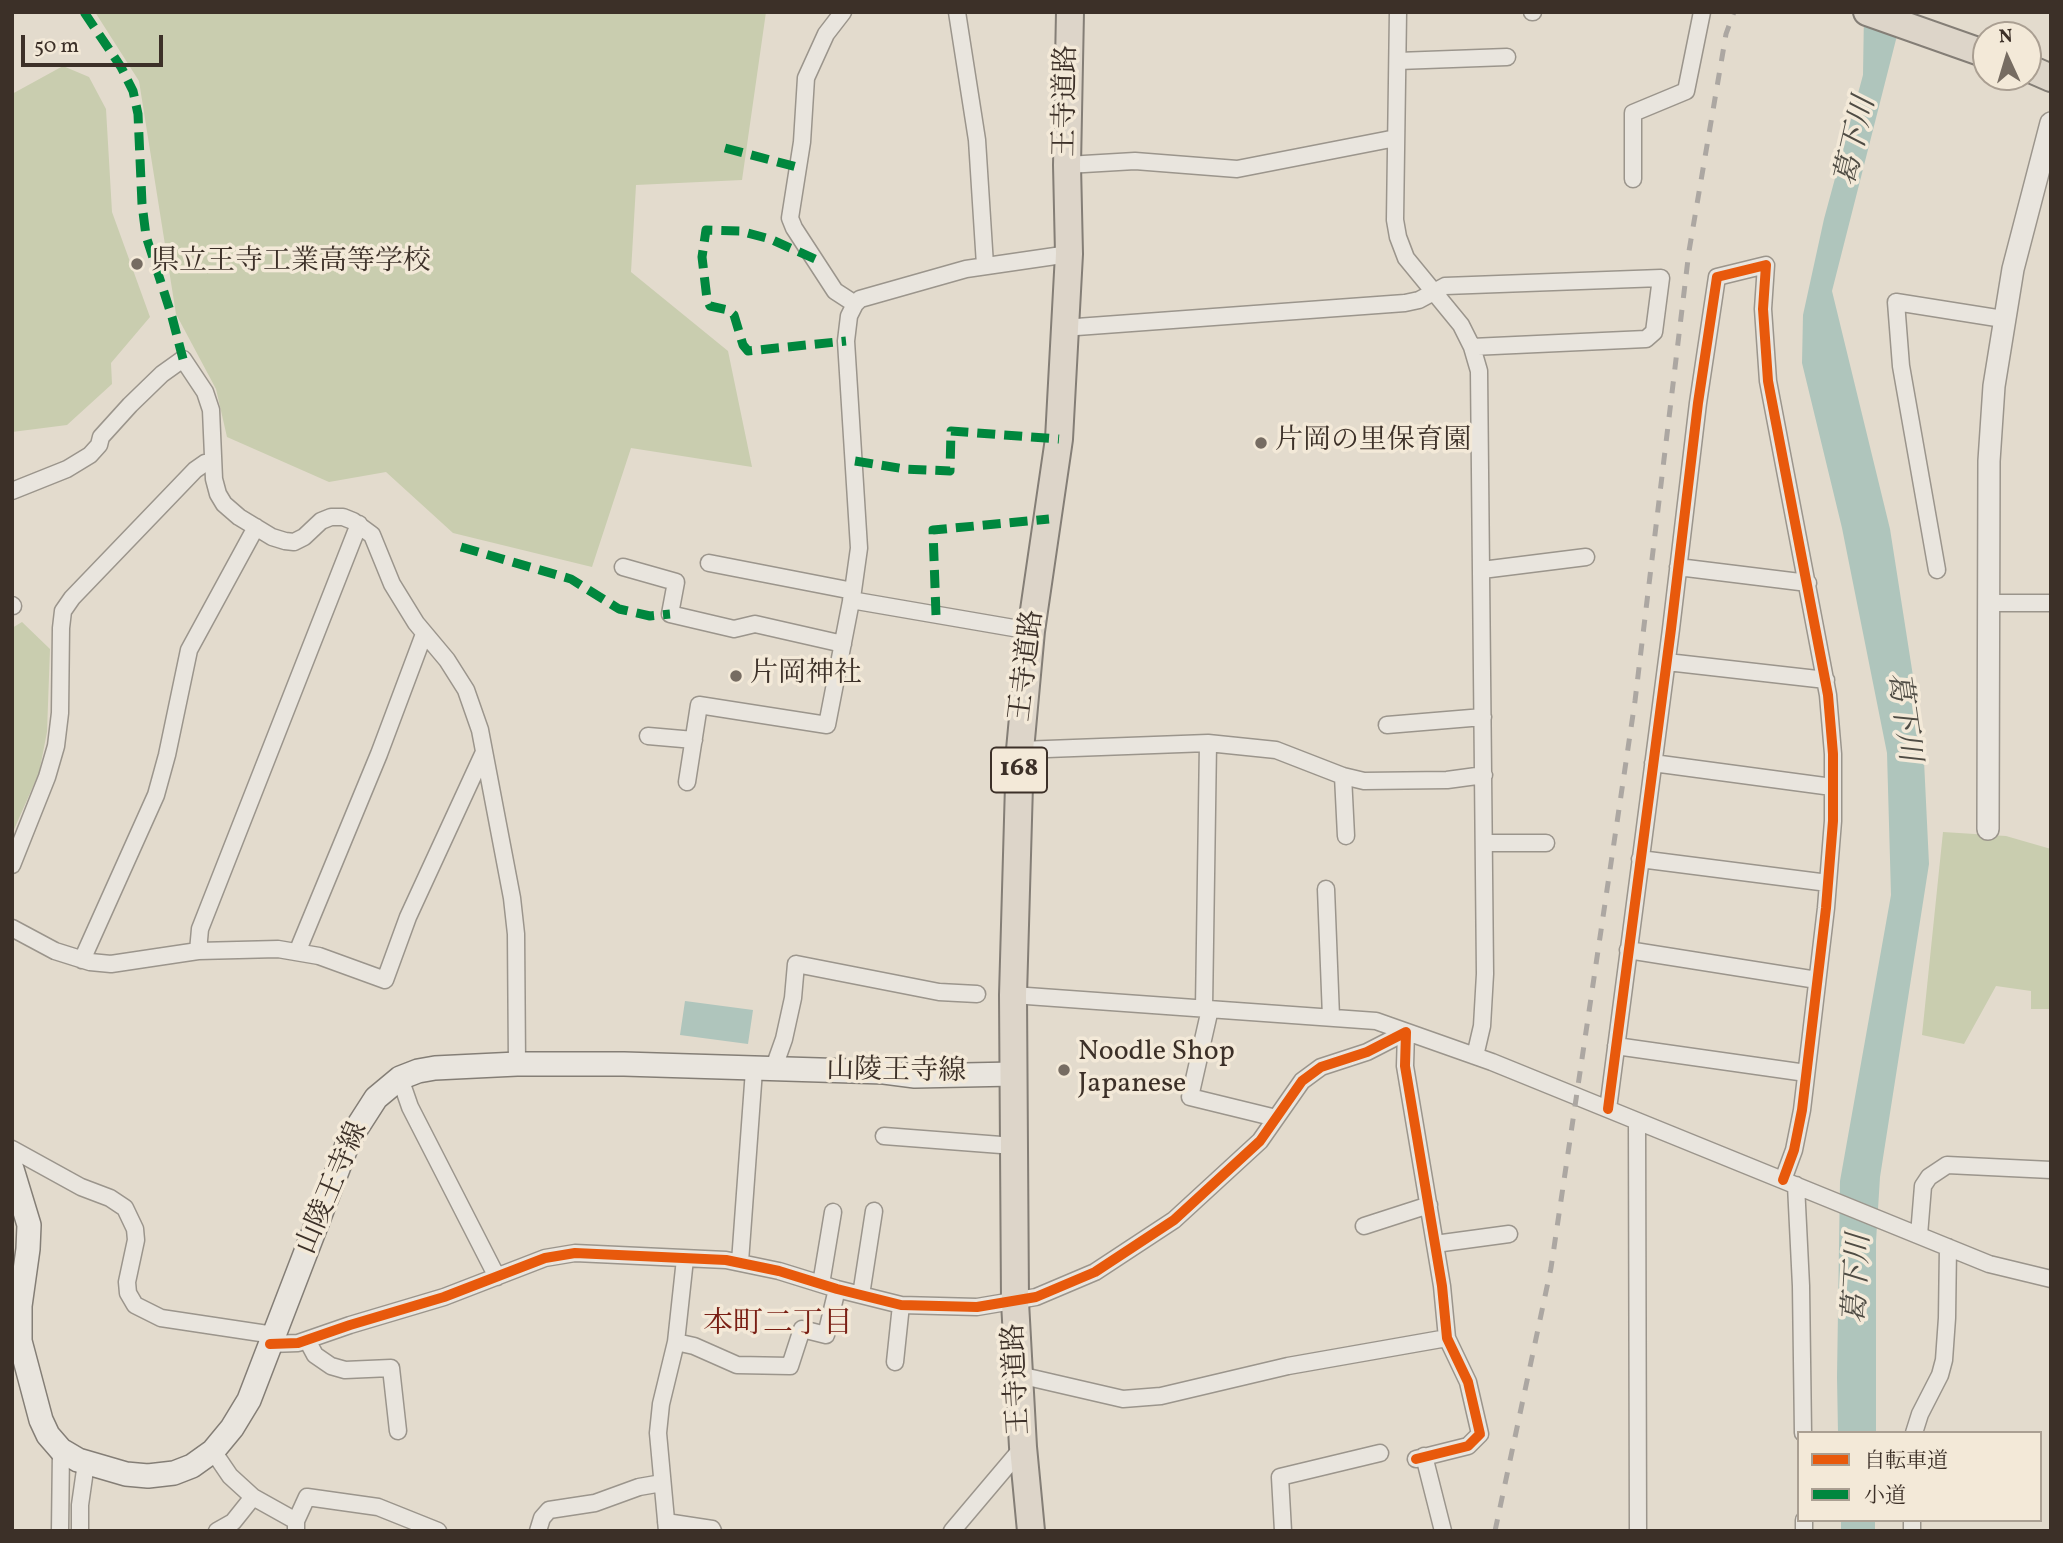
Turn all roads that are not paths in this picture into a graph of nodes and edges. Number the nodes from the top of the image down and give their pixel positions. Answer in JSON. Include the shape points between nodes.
{"nodes":[{"id":1,"x":843,"y":12,"type":"edge"},
{"id":2,"x":957,"y":12,"type":"edge"},
{"id":3,"x":1070,"y":12,"type":"edge"},
{"id":4,"x":1398,"y":12,"type":"edge"},
{"id":5,"x":1702,"y":12,"type":"edge"},
{"id":6,"x":1867,"y":12,"type":"edge"},
{"id":7,"x":1972,"y":49,"type":"edge"},
{"id":8,"x":1507,"y":57,"type":"dead end"},
{"id":9,"x":1398,"y":61,"type":"junction"},
{"id":10,"x":2051,"y":123,"type":"edge"},
{"id":11,"x":1396,"y":138,"type":"junction"},
{"id":12,"x":1067,"y":165,"type":"junction"},
{"id":13,"x":2045,"y":170,"type":"edge"},
{"id":14,"x":1633,"y":179,"type":"dead end"},
{"id":15,"x":1069,"y":254,"type":"junction"},
{"id":16,"x":985,"y":265,"type":"junction"},
{"id":17,"x":1433,"y":292,"type":"junction"},
{"id":18,"x":855,"y":304,"type":"junction"},
{"id":19,"x":2003,"y":319,"type":"junction"},
{"id":20,"x":1063,"y":328,"type":"junction"},
{"id":21,"x":1472,"y":347,"type":"junction"},
{"id":22,"x":213,"y":461,"type":"junction"},
{"id":23,"x":12,"y":491,"type":"edge"},
{"id":24,"x":359,"y":524,"type":"junction"},
{"id":25,"x":256,"y":527,"type":"junction"},
{"id":26,"x":1586,"y":557,"type":"dead end"},
{"id":27,"x":709,"y":563,"type":"dead end"},
{"id":28,"x":623,"y":567,"type":"dead end"},
{"id":29,"x":1678,"y":567,"type":"junction"},
{"id":30,"x":1482,"y":570,"type":"junction"},
{"id":31,"x":1937,"y":570,"type":"dead end"},
{"id":32,"x":1808,"y":583,"type":"junction"},
{"id":33,"x":852,"y":595,"type":"junction"},
{"id":34,"x":1989,"y":603,"type":"junction"},
{"id":35,"x":2051,"y":603,"type":"edge"},
{"id":36,"x":1031,"y":631,"type":"junction"},
{"id":37,"x":424,"y":634,"type":"junction"},
{"id":38,"x":843,"y":644,"type":"junction"},
{"id":39,"x":1667,"y":662,"type":"junction"},
{"id":40,"x":1826,"y":680,"type":"junction"},
{"id":41,"x":1483,"y":717,"type":"junction"},
{"id":42,"x":1387,"y":725,"type":"dead end"},
{"id":43,"x":648,"y":736,"type":"dead end"},
{"id":44,"x":694,"y":740,"type":"junction"},
{"id":45,"x":1208,"y":743,"type":"junction"},
{"id":46,"x":1020,"y":750,"type":"junction"},
{"id":47,"x":484,"y":752,"type":"junction"},
{"id":48,"x":1653,"y":763,"type":"junction"},
{"id":49,"x":1484,"y":775,"type":"junction"},
{"id":50,"x":1343,"y":776,"type":"junction"},
{"id":51,"x":687,"y":782,"type":"dead end"},
{"id":52,"x":1832,"y":787,"type":"junction"},
{"id":53,"x":1988,"y":829,"type":"dead end"},
{"id":54,"x":1346,"y":836,"type":"dead end"},
{"id":55,"x":1484,"y":843,"type":"junction"},
{"id":56,"x":1546,"y":843,"type":"dead end"},
{"id":57,"x":1640,"y":859,"type":"junction"},
{"id":58,"x":12,"y":865,"type":"edge"},
{"id":59,"x":1828,"y":883,"type":"junction"},
{"id":60,"x":1326,"y":889,"type":"dead end"},
{"id":61,"x":12,"y":928,"type":"edge"},
{"id":62,"x":298,"y":950,"type":"junction"},
{"id":63,"x":1629,"y":950,"type":"junction"},
{"id":64,"x":198,"y":951,"type":"junction"},
{"id":65,"x":82,"y":961,"type":"junction"},
{"id":66,"x":1818,"y":980,"type":"junction"},
{"id":67,"x":976,"y":994,"type":"dead end"},
{"id":68,"x":1013,"y":995,"type":"junction"},
{"id":69,"x":1207,"y":1008,"type":"junction"},
{"id":70,"x":1331,"y":1017,"type":"junction"},
{"id":71,"x":1406,"y":1032,"type":"junction"},
{"id":72,"x":1616,"y":1046,"type":"junction"},
{"id":73,"x":1475,"y":1056,"type":"junction"},
{"id":74,"x":517,"y":1064,"type":"junction"},
{"id":75,"x":763,"y":1070,"type":"junction"},
{"id":76,"x":1806,"y":1073,"type":"junction"},
{"id":77,"x":1013,"y":1074,"type":"junction"},
{"id":78,"x":400,"y":1078,"type":"junction"},
{"id":79,"x":1608,"y":1110,"type":"junction"},
{"id":80,"x":1276,"y":1118,"type":"junction"},
{"id":81,"x":1636,"y":1121,"type":"junction"},
{"id":82,"x":884,"y":1136,"type":"dead end"},
{"id":83,"x":1014,"y":1146,"type":"junction"},
{"id":84,"x":12,"y":1149,"type":"edge"},
{"id":85,"x":12,"y":1169,"type":"edge"},
{"id":86,"x":2051,"y":1170,"type":"edge"},
{"id":87,"x":1790,"y":1183,"type":"junction"},
{"id":88,"x":1429,"y":1205,"type":"junction"},
{"id":89,"x":874,"y":1211,"type":"dead end"},
{"id":90,"x":833,"y":1212,"type":"dead end"},
{"id":91,"x":1364,"y":1226,"type":"dead end"},
{"id":92,"x":1509,"y":1234,"type":"dead end"},
{"id":93,"x":1919,"y":1235,"type":"junction"},
{"id":94,"x":1435,"y":1244,"type":"junction"},
{"id":95,"x":1948,"y":1247,"type":"junction"},
{"id":96,"x":685,"y":1259,"type":"junction"},
{"id":97,"x":740,"y":1262,"type":"junction"},
{"id":98,"x":497,"y":1277,"type":"junction"},
{"id":99,"x":2051,"y":1279,"type":"edge"},
{"id":100,"x":821,"y":1284,"type":"junction"},
{"id":101,"x":837,"y":1289,"type":"junction"},
{"id":102,"x":861,"y":1295,"type":"junction"},
{"id":103,"x":1014,"y":1302,"type":"junction"},
{"id":104,"x":901,"y":1305,"type":"junction"},
{"id":105,"x":1447,"y":1338,"type":"junction"},
{"id":106,"x":272,"y":1340,"type":"junction"},
{"id":107,"x":307,"y":1340,"type":"junction"},
{"id":108,"x":676,"y":1342,"type":"junction"},
{"id":109,"x":895,"y":1362,"type":"dead end"},
{"id":110,"x":1018,"y":1374,"type":"junction"},
{"id":111,"x":398,"y":1431,"type":"dead end"},
{"id":112,"x":1803,"y":1431,"type":"edge"},
{"id":113,"x":1914,"y":1431,"type":"edge"},
{"id":114,"x":1023,"y":1447,"type":"junction"},
{"id":115,"x":61,"y":1450,"type":"junction"},
{"id":116,"x":213,"y":1451,"type":"junction"},
{"id":117,"x":1380,"y":1453,"type":"dead end"},
{"id":118,"x":86,"y":1463,"type":"junction"},
{"id":119,"x":663,"y":1483,"type":"junction"},
{"id":120,"x":253,"y":1497,"type":"junction"},
{"id":121,"x":296,"y":1526,"type":"edge"},
{"id":122,"x":409,"y":1526,"type":"edge"},
{"id":123,"x":666,"y":1526,"type":"edge"},
{"id":124,"x":60,"y":1531,"type":"edge"},
{"id":125,"x":80,"y":1531,"type":"edge"},
{"id":126,"x":217,"y":1531,"type":"edge"},
{"id":127,"x":438,"y":1531,"type":"edge"},
{"id":128,"x":538,"y":1531,"type":"edge"},
{"id":129,"x":713,"y":1531,"type":"edge"},
{"id":130,"x":952,"y":1531,"type":"edge"},
{"id":131,"x":1031,"y":1531,"type":"edge"},
{"id":132,"x":1283,"y":1531,"type":"edge"},
{"id":133,"x":1443,"y":1531,"type":"edge"},
{"id":134,"x":1638,"y":1531,"type":"edge"}],
"edges":[{"from":1,"to":18,"type":"street","via":[[826,34],[806,78],[790,218],[835,291]]},
{"from":2,"to":16,"type":"street","via":[[977,140]]},
{"from":3,"to":12,"type":"main road","name":"王寺道路","number":"168"},
{"from":4,"to":9,"type":"street"},
{"from":5,"to":14,"type":"street","via":[[1686,91],[1633,113]]},
{"from":6,"to":7,"type":"main road"},
{"from":8,"to":9,"type":"street"},
{"from":9,"to":11,"type":"street"},
{"from":10,"to":13,"type":"street"},
{"from":11,"to":12,"type":"street","via":[[1237,169],[1135,161]]},
{"from":11,"to":17,"type":"street","via":[[1398,237],[1406,258]]},
{"from":12,"to":15,"type":"main road","name":"王寺道路","number":"168"},
{"from":13,"to":19,"type":"street","via":[[2013,269]]},
{"from":15,"to":16,"type":"street"},
{"from":15,"to":20,"type":"main road","name":"王寺道路","number":"168"},
{"from":16,"to":18,"type":"street"},
{"from":17,"to":20,"type":"street","via":[[1405,303]]},
{"from":17,"to":21,"type":"street","via":[[1461,325]]},
{"from":17,"to":21,"type":"street","via":[[1445,286],[1661,278],[1654,332],[1646,338]]},
{"from":18,"to":33,"type":"street","via":[[846,332],[859,516]]},
{"from":19,"to":31,"type":"street","via":[[1896,302],[1902,377]]},
{"from":19,"to":34,"type":"street","via":[[1990,425]]},
{"from":20,"to":36,"type":"main road","name":"王寺道路","number":"168","via":[[1059,439]]},
{"from":21,"to":30,"type":"street","via":[[1481,400]]},
{"from":22,"to":23,"type":"street","via":[[211,410],[183,359],[131,405],[90,454],[67,469]]},
{"from":22,"to":25,"type":"street","via":[[224,504]]},
{"from":22,"to":58,"type":"street","via":[[195,470],[64,611],[56,746]]},
{"from":24,"to":25,"type":"street","via":[[331,517],[294,542]]},
{"from":24,"to":37,"type":"street","via":[[372,535],[392,584]]},
{"from":24,"to":64,"type":"street","via":[[200,929]]},
{"from":25,"to":65,"type":"street","via":[[189,650],[156,795]]},
{"from":26,"to":30,"type":"street"},
{"from":27,"to":33,"type":"street"},
{"from":28,"to":38,"type":"street","via":[[676,582],[670,614],[734,629],[755,624]]},
{"from":29,"to":32,"type":"street"},
{"from":29,"to":32,"type":"street","via":[[1717,277],[1766,265],[1763,309],[1768,381]]},
{"from":29,"to":39,"type":"street"},
{"from":30,"to":41,"type":"street"},
{"from":32,"to":40,"type":"street"},
{"from":33,"to":36,"type":"street"},
{"from":33,"to":38,"type":"street"},
{"from":34,"to":35,"type":"street"},
{"from":34,"to":53,"type":"street"},
{"from":36,"to":46,"type":"main road","name":"王寺道路","number":"168"},
{"from":37,"to":47,"type":"street","via":[[466,690]]},
{"from":37,"to":62,"type":"street"},
{"from":38,"to":44,"type":"street","via":[[827,725],[699,705]]},
{"from":39,"to":40,"type":"street"},
{"from":39,"to":48,"type":"street"},
{"from":40,"to":52,"type":"street"},
{"from":41,"to":42,"type":"street"},
{"from":41,"to":49,"type":"street"},
{"from":43,"to":44,"type":"street"},
{"from":44,"to":51,"type":"street"},
{"from":45,"to":46,"type":"street"},
{"from":45,"to":50,"type":"street","via":[[1276,750]]},
{"from":45,"to":69,"type":"street"},
{"from":46,"to":68,"type":"main road","name":"王寺道路","number":"168"},
{"from":47,"to":62,"type":"street","via":[[408,917],[385,980]]},
{"from":47,"to":74,"type":"street","via":[[516,934]]},
{"from":48,"to":52,"type":"street"},
{"from":48,"to":57,"type":"street"},
{"from":49,"to":50,"type":"street","via":[[1401,782]]},
{"from":49,"to":55,"type":"street"},
{"from":50,"to":54,"type":"street"},
{"from":52,"to":59,"type":"street"},
{"from":55,"to":56,"type":"street"},
{"from":55,"to":73,"type":"street","via":[[1485,1001]]},
{"from":57,"to":59,"type":"street"},
{"from":57,"to":63,"type":"street"},
{"from":59,"to":66,"type":"street"},
{"from":60,"to":70,"type":"street"},
{"from":61,"to":65,"type":"street"},
{"from":62,"to":64,"type":"street"},
{"from":63,"to":66,"type":"street"},
{"from":63,"to":72,"type":"street"},
{"from":64,"to":65,"type":"street","via":[[111,964]]},
{"from":66,"to":76,"type":"street"},
{"from":67,"to":75,"type":"street","via":[[939,992],[796,964],[784,1039]]},
{"from":68,"to":69,"type":"street"},
{"from":68,"to":77,"type":"main road","name":"王寺道路","number":"168"},
{"from":69,"to":70,"type":"street"},
{"from":69,"to":80,"type":"street","via":[[1190,1097]]},
{"from":70,"to":71,"type":"street","via":[[1376,1021]]},
{"from":71,"to":73,"type":"street"},
{"from":71,"to":80,"type":"street","via":[[1367,1052],[1321,1067],[1303,1081]]},
{"from":71,"to":88,"type":"street","via":[[1405,1066]]},
{"from":72,"to":76,"type":"street"},
{"from":72,"to":79,"type":"street"},
{"from":73,"to":79,"type":"street"},
{"from":74,"to":75,"type":"main road","name":"山陵王寺線"},
{"from":74,"to":78,"type":"main road","name":"山陵王寺線","via":[[435,1068]]},
{"from":75,"to":77,"type":"main road","name":"山陵王寺線","via":[[915,1076]]},
{"from":75,"to":97,"type":"street"},
{"from":76,"to":87,"type":"street"},
{"from":77,"to":83,"type":"main road","name":"王寺道路","number":"168"},
{"from":78,"to":98,"type":"street","via":[[410,1107]]},
{"from":78,"to":106,"type":"main road","name":"山陵王寺線","via":[[376,1098],[349,1140]]},
{"from":79,"to":81,"type":"street"},
{"from":80,"to":103,"type":"street","via":[[1260,1141],[1164,1227],[1095,1272]]},
{"from":81,"to":87,"type":"street"},
{"from":81,"to":134,"type":"street"},
{"from":82,"to":83,"type":"street"},
{"from":83,"to":103,"type":"main road","name":"王寺道路","number":"168"},
{"from":84,"to":106,"type":"street","via":[[125,1208],[135,1229],[127,1282],[135,1305],[161,1318]]},
{"from":85,"to":115,"type":"main road","name":"山陵王寺線","via":[[29,1225],[20,1341],[41,1420]]},
{"from":86,"to":93,"type":"street","via":[[1947,1165],[1923,1186]]},
{"from":87,"to":93,"type":"street"},
{"from":87,"to":112,"type":"street","via":[[1801,1286]]},
{"from":88,"to":91,"type":"street"},
{"from":88,"to":94,"type":"street"},
{"from":89,"to":102,"type":"street"},
{"from":90,"to":100,"type":"street"},
{"from":92,"to":94,"type":"street"},
{"from":93,"to":95,"type":"street"},
{"from":94,"to":105,"type":"street"},
{"from":95,"to":99,"type":"street","via":[[1989,1264]]},
{"from":95,"to":113,"type":"street","via":[[1944,1360]]},
{"from":96,"to":97,"type":"street"},
{"from":96,"to":98,"type":"street","via":[[575,1253],[545,1258]]},
{"from":96,"to":108,"type":"street"},
{"from":97,"to":100,"type":"street"},
{"from":98,"to":107,"type":"street"},
{"from":100,"to":101,"type":"street"},
{"from":101,"to":102,"type":"street"},
{"from":101,"to":108,"type":"street","via":[[826,1335],[802,1329],[790,1366],[737,1364]]},
{"from":102,"to":104,"type":"street"},
{"from":103,"to":104,"type":"street","via":[[977,1307]]},
{"from":103,"to":110,"type":"main road","name":"王寺道路","number":"168"},
{"from":104,"to":109,"type":"street"},
{"from":105,"to":110,"type":"street","via":[[1288,1366],[1161,1396],[1123,1399]]},
{"from":105,"to":133,"type":"street","via":[[1468,1382],[1480,1433],[1468,1446],[1420,1457]]},
{"from":106,"to":107,"type":"street"},
{"from":106,"to":116,"type":"main road","name":"山陵王寺線","via":[[249,1400]]},
{"from":107,"to":111,"type":"street","via":[[315,1355],[331,1366],[345,1370],[391,1368]]},
{"from":108,"to":119,"type":"street","via":[[658,1433]]},
{"from":110,"to":114,"type":"main road","name":"王寺道路","number":"168"},
{"from":114,"to":130,"type":"street"},
{"from":114,"to":131,"type":"main road","name":"王寺道路","number":"168"},
{"from":115,"to":118,"type":"main road","name":"山陵王寺線"},
{"from":115,"to":124,"type":"street"},
{"from":116,"to":118,"type":"main road","name":"山陵王寺線","via":[[174,1473],[148,1476]]},
{"from":116,"to":120,"type":"street","via":[[230,1476]]},
{"from":117,"to":132,"type":"street","via":[[1280,1476]]},
{"from":118,"to":125,"type":"street"},
{"from":119,"to":123,"type":"street"},
{"from":119,"to":128,"type":"street","via":[[595,1503],[549,1510]]},
{"from":120,"to":121,"type":"street"},
{"from":120,"to":126,"type":"street","via":[[233,1522]]},
{"from":121,"to":122,"type":"street","via":[[307,1497],[377,1507]]},
{"from":122,"to":127,"type":"street"},
{"from":123,"to":129,"type":"street"}]}
